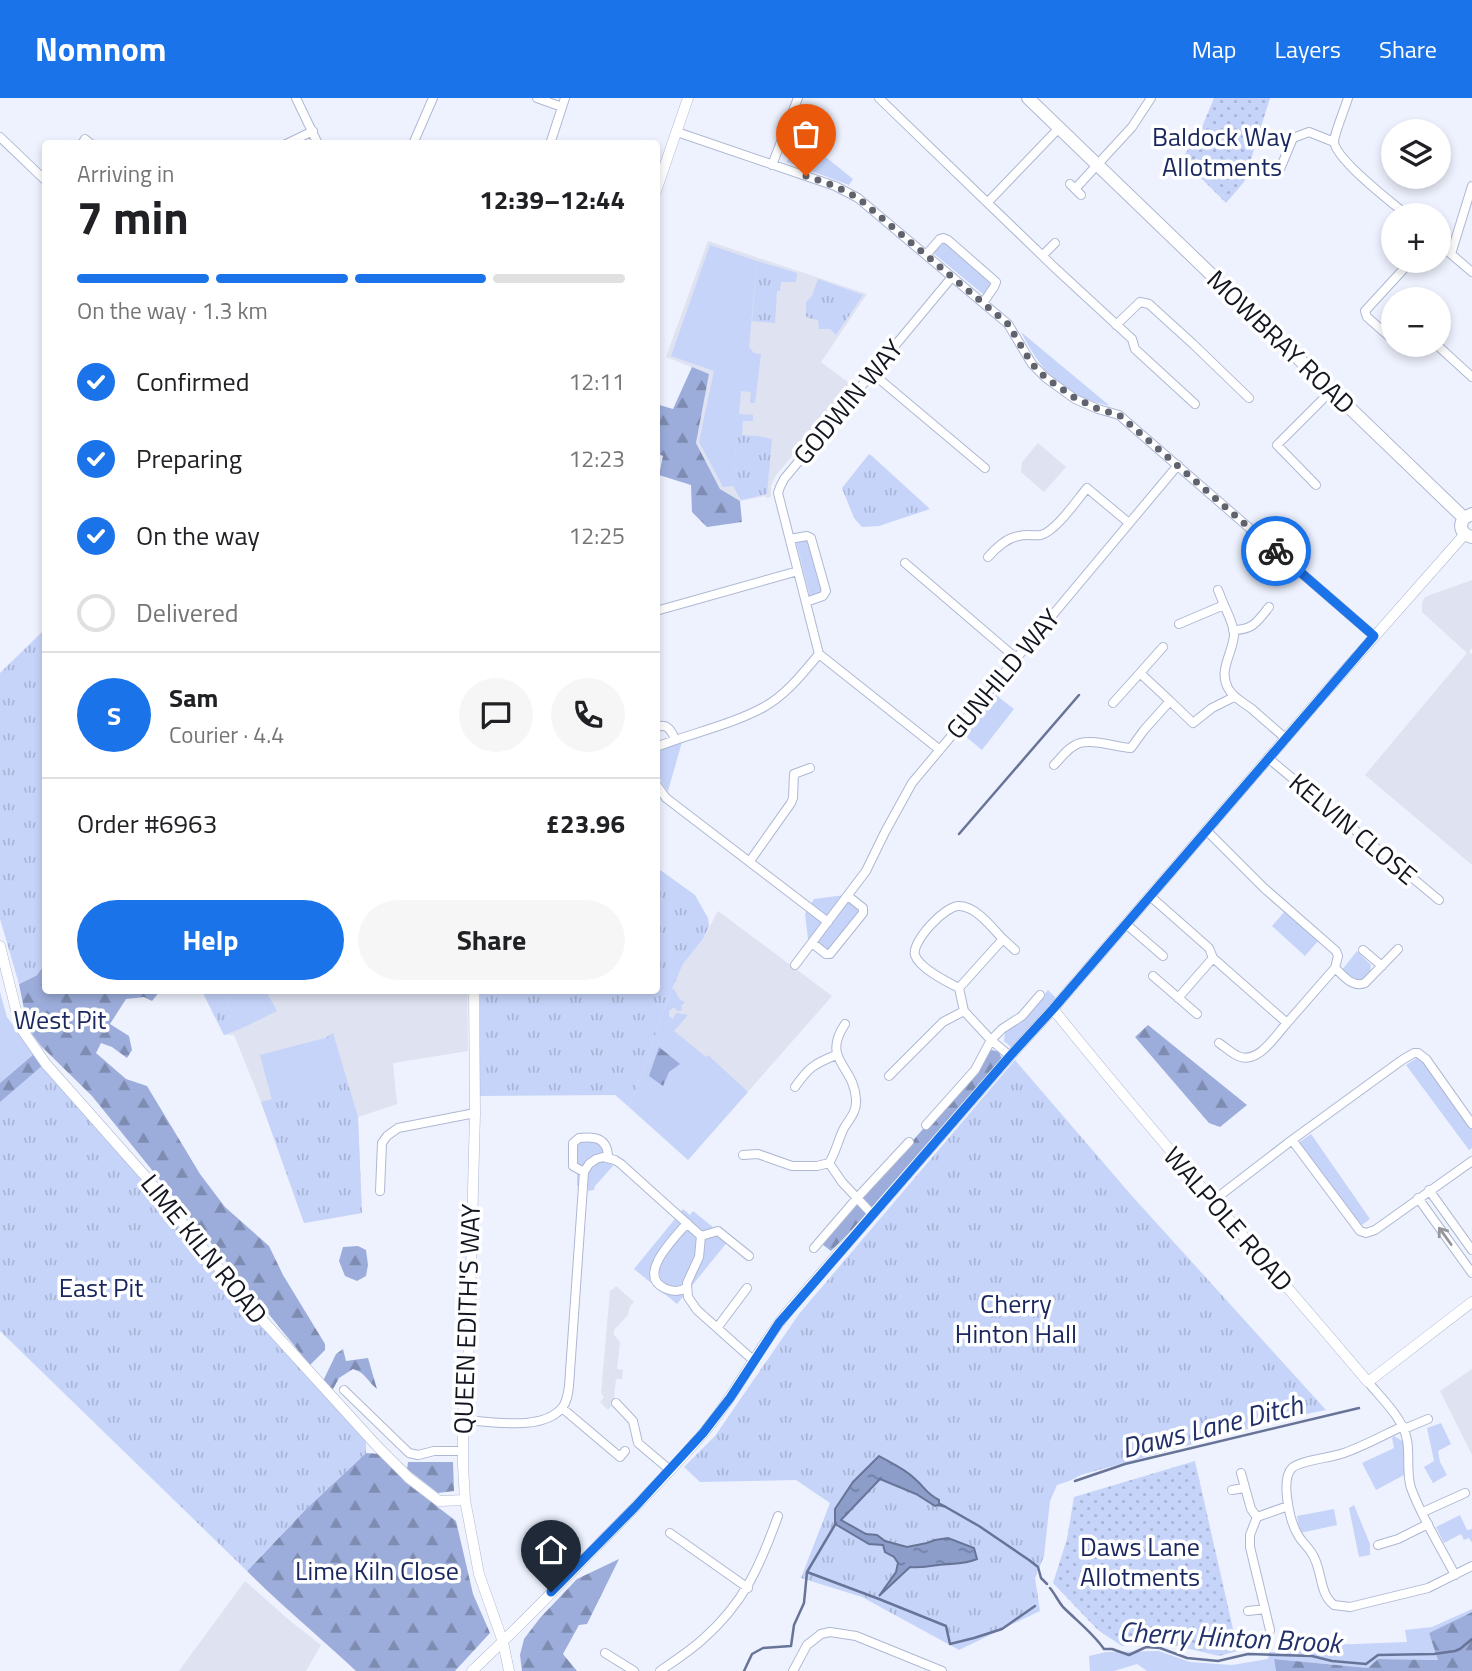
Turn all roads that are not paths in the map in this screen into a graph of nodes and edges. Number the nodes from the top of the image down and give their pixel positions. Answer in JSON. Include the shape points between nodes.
{"nodes":[{"id":1,"x":296,"y":98,"type":"edge"},
{"id":2,"x":433,"y":98,"type":"edge"},
{"id":3,"x":537,"y":98,"type":"edge"},
{"id":4,"x":688,"y":98,"type":"edge"},
{"id":5,"x":798,"y":98,"type":"edge"},
{"id":6,"x":878,"y":98,"type":"edge"},
{"id":7,"x":1028,"y":98,"type":"edge"},
{"id":8,"x":1151,"y":98,"type":"edge"},
{"id":9,"x":1348,"y":98,"type":"edge"},
{"id":10,"x":564,"y":102,"type":"edge"},
{"id":11,"x":1059,"y":128,"type":"junction"},
{"id":12,"x":313,"y":131,"type":"junction"},
{"id":13,"x":677,"y":132,"type":"junction"},
{"id":14,"x":0,"y":137,"type":"edge"},
{"id":15,"x":294,"y":140,"type":"edge"},
{"id":16,"x":316,"y":140,"type":"edge"},
{"id":17,"x":415,"y":140,"type":"edge"},
{"id":18,"x":551,"y":140,"type":"edge"},
{"id":19,"x":1336,"y":146,"type":"junction"},
{"id":20,"x":772,"y":165,"type":"junction"},
{"id":21,"x":1098,"y":166,"type":"junction"},
{"id":22,"x":1280,"y":169,"type":"dead end"},
{"id":23,"x":42,"y":176,"type":"edge"},
{"id":24,"x":660,"y":180,"type":"edge"},
{"id":25,"x":1472,"y":186,"type":"edge"},
{"id":26,"x":1075,"y":189,"type":"dead end"},
{"id":27,"x":988,"y":202,"type":"junction"},
{"id":28,"x":1393,"y":203,"type":"edge"},
{"id":29,"x":1055,"y":243,"type":"dead end"},
{"id":30,"x":1451,"y":254,"type":"joint"},
{"id":31,"x":926,"y":255,"type":"junction"},
{"id":32,"x":1043,"y":255,"type":"junction"},
{"id":33,"x":1472,"y":272,"type":"edge"},
{"id":34,"x":1400,"y":273,"type":"edge"},
{"id":35,"x":952,"y":277,"type":"junction"},
{"id":36,"x":1387,"y":287,"type":"edge"},
{"id":37,"x":1381,"y":294,"type":"edge"},
{"id":38,"x":983,"y":303,"type":"junction"},
{"id":39,"x":1116,"y":325,"type":"junction"},
{"id":40,"x":1381,"y":329,"type":"edge"},
{"id":41,"x":1450,"y":357,"type":"edge"},
{"id":42,"x":872,"y":373,"type":"junction"},
{"id":43,"x":1472,"y":377,"type":"edge"},
{"id":44,"x":1331,"y":391,"type":"junction"},
{"id":45,"x":1249,"y":398,"type":"dead end"},
{"id":46,"x":1195,"y":404,"type":"dead end"},
{"id":47,"x":1178,"y":465,"type":"junction"},
{"id":48,"x":985,"y":468,"type":"dead end"},
{"id":49,"x":1316,"y":485,"type":"dead end"},
{"id":50,"x":1468,"y":516,"type":"edge"},
{"id":51,"x":1129,"y":523,"type":"junction"},
{"id":52,"x":1469,"y":536,"type":"edge"},
{"id":53,"x":790,"y":539,"type":"junction"},
{"id":54,"x":988,"y":557,"type":"dead end"},
{"id":55,"x":905,"y":563,"type":"dead end"},
{"id":56,"x":798,"y":571,"type":"junction"},
{"id":57,"x":1218,"y":590,"type":"dead end"},
{"id":58,"x":806,"y":602,"type":"junction"},
{"id":59,"x":1224,"y":604,"type":"junction"},
{"id":60,"x":1269,"y":607,"type":"dead end"},
{"id":61,"x":660,"y":610,"type":"edge"},
{"id":62,"x":1179,"y":624,"type":"dead end"},
{"id":63,"x":1233,"y":630,"type":"junction"},
{"id":64,"x":1374,"y":636,"type":"junction"},
{"id":65,"x":1163,"y":647,"type":"dead end"},
{"id":66,"x":819,"y":653,"type":"junction"},
{"id":67,"x":1016,"y":658,"type":"junction"},
{"id":68,"x":1140,"y":673,"type":"junction"},
{"id":69,"x":1234,"y":697,"type":"junction"},
{"id":70,"x":1170,"y":701,"type":"junction"},
{"id":71,"x":1113,"y":703,"type":"dead end"},
{"id":72,"x":1194,"y":723,"type":"junction"},
{"id":73,"x":660,"y":725,"type":"edge"},
{"id":74,"x":1202,"y":731,"type":"dead end"},
{"id":75,"x":1285,"y":738,"type":"junction"},
{"id":76,"x":675,"y":739,"type":"junction"},
{"id":77,"x":660,"y":745,"type":"edge"},
{"id":78,"x":940,"y":750,"type":"junction"},
{"id":79,"x":1268,"y":758,"type":"junction"},
{"id":80,"x":1054,"y":765,"type":"dead end"},
{"id":81,"x":810,"y":768,"type":"dead end"},
{"id":82,"x":660,"y":790,"type":"edge"},
{"id":83,"x":1206,"y":830,"type":"junction"},
{"id":84,"x":750,"y":861,"type":"junction"},
{"id":85,"x":848,"y":896,"type":"junction"},
{"id":86,"x":1150,"y":897,"type":"junction"},
{"id":87,"x":1439,"y":900,"type":"dead end"},
{"id":88,"x":828,"y":922,"type":"junction"},
{"id":89,"x":1126,"y":924,"type":"junction"},
{"id":90,"x":1003,"y":939,"type":"junction"},
{"id":91,"x":812,"y":943,"type":"junction"},
{"id":92,"x":0,"y":946,"type":"edge"},
{"id":93,"x":1398,"y":949,"type":"dead end"},
{"id":94,"x":1015,"y":950,"type":"dead end"},
{"id":95,"x":1363,"y":950,"type":"dead end"},
{"id":96,"x":1163,"y":956,"type":"dead end"},
{"id":97,"x":1213,"y":958,"type":"junction"},
{"id":98,"x":795,"y":965,"type":"dead end"},
{"id":99,"x":1381,"y":966,"type":"junction"},
{"id":100,"x":1335,"y":968,"type":"junction"},
{"id":101,"x":1153,"y":976,"type":"dead end"},
{"id":102,"x":959,"y":988,"type":"junction"},
{"id":103,"x":474,"y":994,"type":"edge"},
{"id":104,"x":1040,"y":995,"type":"dead end"},
{"id":105,"x":1178,"y":998,"type":"junction"},
{"id":106,"x":1053,"y":1009,"type":"junction"},
{"id":107,"x":964,"y":1011,"type":"junction"},
{"id":108,"x":1197,"y":1014,"type":"dead end"},
{"id":109,"x":1287,"y":1023,"type":"junction"},
{"id":110,"x":845,"y":1024,"type":"dead end"},
{"id":111,"x":991,"y":1040,"type":"junction"},
{"id":112,"x":1219,"y":1042,"type":"dead end"},
{"id":113,"x":836,"y":1055,"type":"junction"},
{"id":114,"x":1010,"y":1056,"type":"junction"},
{"id":115,"x":889,"y":1076,"type":"dead end"},
{"id":116,"x":795,"y":1087,"type":"dead end"},
{"id":117,"x":475,"y":1113,"type":"junction"},
{"id":118,"x":1472,"y":1124,"type":"edge"},
{"id":119,"x":926,"y":1125,"type":"dead end"},
{"id":120,"x":1292,"y":1140,"type":"junction"},
{"id":121,"x":909,"y":1142,"type":"dead end"},
{"id":122,"x":743,"y":1155,"type":"dead end"},
{"id":123,"x":608,"y":1158,"type":"junction"},
{"id":124,"x":1472,"y":1161,"type":"edge"},
{"id":125,"x":829,"y":1163,"type":"junction"},
{"id":126,"x":584,"y":1172,"type":"junction"},
{"id":127,"x":1429,"y":1190,"type":"junction"},
{"id":128,"x":380,"y":1191,"type":"dead end"},
{"id":129,"x":857,"y":1198,"type":"junction"},
{"id":130,"x":1418,"y":1198,"type":"junction"},
{"id":131,"x":1214,"y":1200,"type":"junction"},
{"id":132,"x":872,"y":1214,"type":"junction"},
{"id":133,"x":687,"y":1223,"type":"junction"},
{"id":134,"x":701,"y":1236,"type":"junction"},
{"id":135,"x":814,"y":1248,"type":"dead end"},
{"id":136,"x":1472,"y":1250,"type":"edge"},
{"id":137,"x":748,"y":1256,"type":"dead end"},
{"id":138,"x":1472,"y":1273,"type":"edge"},
{"id":139,"x":686,"y":1288,"type":"junction"},
{"id":140,"x":747,"y":1288,"type":"dead end"},
{"id":141,"x":1472,"y":1302,"type":"edge"},
{"id":142,"x":717,"y":1328,"type":"junction"},
{"id":143,"x":753,"y":1360,"type":"junction"},
{"id":144,"x":1368,"y":1382,"type":"junction"},
{"id":145,"x":344,"y":1390,"type":"dead end"},
{"id":146,"x":620,"y":1404,"type":"dead end"},
{"id":147,"x":562,"y":1408,"type":"junction"},
{"id":148,"x":1428,"y":1419,"type":"dead end"},
{"id":149,"x":463,"y":1420,"type":"junction"},
{"id":150,"x":1403,"y":1427,"type":"junction"},
{"id":151,"x":462,"y":1451,"type":"junction"},
{"id":152,"x":625,"y":1451,"type":"dead end"},
{"id":153,"x":670,"y":1470,"type":"junction"},
{"id":154,"x":1241,"y":1473,"type":"dead end"},
{"id":155,"x":1244,"y":1488,"type":"junction"},
{"id":156,"x":1233,"y":1490,"type":"dead end"},
{"id":157,"x":1465,"y":1493,"type":"dead end"},
{"id":158,"x":465,"y":1500,"type":"junction"},
{"id":159,"x":1288,"y":1506,"type":"junction"},
{"id":160,"x":1423,"y":1512,"type":"junction"},
{"id":161,"x":778,"y":1516,"type":"dead end"},
{"id":162,"x":1257,"y":1517,"type":"junction"},
{"id":163,"x":1428,"y":1524,"type":"junction"},
{"id":164,"x":670,"y":1533,"type":"dead end"},
{"id":165,"x":1378,"y":1545,"type":"dead end"},
{"id":166,"x":1472,"y":1566,"type":"edge"},
{"id":167,"x":1455,"y":1575,"type":"junction"},
{"id":168,"x":748,"y":1588,"type":"junction"},
{"id":169,"x":1265,"y":1609,"type":"junction"},
{"id":170,"x":1248,"y":1611,"type":"dead end"},
{"id":171,"x":1270,"y":1630,"type":"dead end"},
{"id":172,"x":503,"y":1642,"type":"junction"},
{"id":173,"x":605,"y":1653,"type":"dead end"},
{"id":174,"x":472,"y":1671,"type":"edge"},
{"id":175,"x":509,"y":1671,"type":"edge"},
{"id":176,"x":634,"y":1671,"type":"edge"},
{"id":177,"x":660,"y":1671,"type":"edge"},
{"id":178,"x":793,"y":1671,"type":"edge"},
{"id":179,"x":942,"y":1671,"type":"edge"}],
"edges":[{"from":1,"to":12,"type":"street"},
{"from":2,"to":17,"type":"street"},
{"from":3,"to":10,"type":"street"},
{"from":4,"to":13,"type":"street"},
{"from":5,"to":20,"type":"street"},
{"from":6,"to":27,"type":"street"},
{"from":7,"to":11,"type":"main road","name":"MOWBRAY ROAD"},
{"from":8,"to":21,"type":"street"},
{"from":9,"to":19,"type":"street"},
{"from":10,"to":18,"type":"street"},
{"from":11,"to":21,"type":"main road","name":"MOWBRAY ROAD"},
{"from":11,"to":27,"type":"street"},
{"from":12,"to":15,"type":"street"},
{"from":12,"to":16,"type":"street"},
{"from":13,"to":20,"type":"street"},
{"from":13,"to":24,"type":"street"},
{"from":14,"to":23,"type":"street"},
{"from":19,"to":22,"type":"street","via":[[1309,132],[1293,138]]},
{"from":19,"to":28,"type":"street","via":[[1346,163]]},
{"from":20,"to":31,"type":"street","via":[[858,198]]},
{"from":21,"to":26,"type":"street"},
{"from":21,"to":44,"type":"main road","name":"MOWBRAY ROAD"},
{"from":25,"to":30,"type":"street"},
{"from":27,"to":32,"type":"street"},
{"from":29,"to":32,"type":"street"},
{"from":30,"to":33,"type":"street"},
{"from":31,"to":35,"type":"street"},
{"from":31,"to":38,"type":"street","via":[[940,239],[948,240],[996,282]]},
{"from":32,"to":39,"type":"street"},
{"from":34,"to":36,"type":"street"},
{"from":35,"to":38,"type":"street"},
{"from":35,"to":42,"type":"street","name":"GODWIN WAY"},
{"from":37,"to":40,"type":"street","via":[[1365,311]]},
{"from":38,"to":47,"type":"street","via":[[1008,324],[1046,378],[1075,398],[1119,415]]},
{"from":39,"to":45,"type":"street","via":[[1140,302],[1149,304]]},
{"from":39,"to":46,"type":"street","via":[[1132,339],[1135,349]]},
{"from":41,"to":43,"type":"street"},
{"from":42,"to":48,"type":"street"},
{"from":42,"to":53,"type":"street","name":"GODWIN WAY","via":[[780,486]]},
{"from":44,"to":49,"type":"street","via":[[1277,445]]},
{"from":44,"to":50,"type":"main road","name":"MOWBRAY ROAD"},
{"from":47,"to":51,"type":"street","name":"GUNHILD WAY"},
{"from":47,"to":64,"type":"street"},
{"from":50,"to":52,"type":"main road","via":[[1461,525]]},
{"from":51,"to":54,"type":"street","via":[[1087,488],[1052,529],[1007,540]]},
{"from":51,"to":67,"type":"street","name":"GUNHILD WAY"},
{"from":52,"to":64,"type":"street"},
{"from":53,"to":56,"type":"street","name":"GODWIN WAY"},
{"from":53,"to":58,"type":"street","via":[[811,538],[826,592]]},
{"from":55,"to":67,"type":"street"},
{"from":56,"to":58,"type":"street","name":"GODWIN WAY"},
{"from":56,"to":61,"type":"street"},
{"from":57,"to":59,"type":"street"},
{"from":58,"to":66,"type":"street","name":"GODWIN WAY"},
{"from":59,"to":62,"type":"street"},
{"from":59,"to":63,"type":"street"},
{"from":60,"to":63,"type":"street","via":[[1253,626]]},
{"from":63,"to":69,"type":"street","via":[[1224,679]]},
{"from":64,"to":75,"type":"street"},
{"from":65,"to":68,"type":"street"},
{"from":66,"to":76,"type":"street","via":[[793,685],[765,706]]},
{"from":66,"to":78,"type":"street"},
{"from":67,"to":78,"type":"street","name":"GUNHILD WAY"},
{"from":68,"to":70,"type":"street"},
{"from":68,"to":71,"type":"street"},
{"from":69,"to":72,"type":"street"},
{"from":69,"to":75,"type":"street"},
{"from":70,"to":72,"type":"street"},
{"from":70,"to":80,"type":"street","via":[[1131,748],[1080,743]]},
{"from":72,"to":74,"type":"street"},
{"from":73,"to":76,"type":"street","via":[[667,726]]},
{"from":75,"to":79,"type":"street"},
{"from":76,"to":77,"type":"street"},
{"from":78,"to":85,"type":"street","name":"GUNHILD WAY","via":[[912,783]]},
{"from":79,"to":83,"type":"street"},
{"from":79,"to":87,"type":"street","name":"KELVIN CLOSE"},
{"from":81,"to":84,"type":"street","via":[[794,774],[791,803]]},
{"from":82,"to":84,"type":"street"},
{"from":83,"to":86,"type":"street"},
{"from":83,"to":100,"type":"street","via":[[1336,951]]},
{"from":84,"to":88,"type":"street"},
{"from":85,"to":88,"type":"street","name":"GUNHILD WAY"},
{"from":85,"to":91,"type":"street","via":[[863,913],[830,954]]},
{"from":86,"to":89,"type":"street"},
{"from":86,"to":97,"type":"street","via":[[1209,948]]},
{"from":88,"to":91,"type":"street","name":"GUNHILD WAY"},
{"from":89,"to":96,"type":"street"},
{"from":89,"to":106,"type":"street"},
{"from":90,"to":94,"type":"street"},
{"from":90,"to":102,"type":"street"},
{"from":90,"to":102,"type":"street","via":[[968,907],[952,906],[943,912],[918,941],[916,957]]},
{"from":91,"to":98,"type":"street","name":"GUNHILD WAY"},
{"from":92,"to":158,"type":"street","name":"LIME KILN ROAD","via":[[23,1031],[46,1064],[146,1177],[246,1302],[377,1446],[439,1501]]},
{"from":93,"to":99,"type":"street"},
{"from":95,"to":99,"type":"street"},
{"from":97,"to":105,"type":"street"},
{"from":97,"to":109,"type":"street"},
{"from":99,"to":100,"type":"street","via":[[1365,984],[1357,985]]},
{"from":100,"to":109,"type":"street"},
{"from":101,"to":105,"type":"street"},
{"from":102,"to":107,"type":"street"},
{"from":103,"to":117,"type":"street","name":"QUEEN EDITH'S WAY"},
{"from":104,"to":111,"type":"street"},
{"from":105,"to":108,"type":"street"},
{"from":106,"to":114,"type":"street"},
{"from":106,"to":131,"type":"street","name":"WALPOLE ROAD"},
{"from":107,"to":111,"type":"street"},
{"from":107,"to":115,"type":"street","via":[[943,1022]]},
{"from":109,"to":112,"type":"street","via":[[1256,1056],[1239,1056]]},
{"from":110,"to":113,"type":"street"},
{"from":111,"to":114,"type":"street"},
{"from":111,"to":119,"type":"street","via":[[975,1070]]},
{"from":113,"to":116,"type":"street","via":[[815,1063]]},
{"from":113,"to":125,"type":"street","via":[[853,1086],[856,1103]]},
{"from":114,"to":132,"type":"street"},
{"from":117,"to":128,"type":"street","via":[[398,1128],[387,1136],[382,1143]]},
{"from":117,"to":149,"type":"street","name":"QUEEN EDITH'S WAY"},
{"from":118,"to":120,"type":"street","via":[[1426,1059],[1414,1053]]},
{"from":120,"to":130,"type":"street","via":[[1363,1233],[1375,1230]]},
{"from":120,"to":131,"type":"street"},
{"from":121,"to":129,"type":"street"},
{"from":122,"to":125,"type":"street","via":[[758,1154],[792,1166]]},
{"from":123,"to":126,"type":"street","via":[[596,1159]]},
{"from":123,"to":126,"type":"street","via":[[600,1140],[575,1140],[573,1166]]},
{"from":123,"to":133,"type":"street","via":[[621,1164]]},
{"from":124,"to":127,"type":"street"},
{"from":125,"to":129,"type":"street"},
{"from":126,"to":147,"type":"street","via":[[569,1386]]},
{"from":127,"to":130,"type":"street"},
{"from":127,"to":136,"type":"street"},
{"from":129,"to":132,"type":"street"},
{"from":129,"to":135,"type":"street"},
{"from":138,"to":130,"type":"street","one_way":true},
{"from":131,"to":144,"type":"street","name":"WALPOLE ROAD"},
{"from":132,"to":143,"type":"street"},
{"from":133,"to":134,"type":"street"},
{"from":133,"to":139,"type":"street","via":[[655,1265],[654,1275],[662,1287],[672,1291]]},
{"from":134,"to":137,"type":"street","via":[[718,1231]]},
{"from":134,"to":139,"type":"street","via":[[699,1257]]},
{"from":139,"to":142,"type":"street","via":[[693,1305]]},
{"from":140,"to":142,"type":"street"},
{"from":141,"to":144,"type":"street"},
{"from":142,"to":143,"type":"street"},
{"from":143,"to":153,"type":"street","via":[[715,1418]]},
{"from":144,"to":150,"type":"street","name":"WALPOLE ROAD"},
{"from":145,"to":151,"type":"street","via":[[409,1453]]},
{"from":146,"to":153,"type":"street","via":[[633,1421],[638,1443]]},
{"from":147,"to":149,"type":"street","via":[[530,1424]]},
{"from":147,"to":152,"type":"street","via":[[620,1457]]},
{"from":148,"to":150,"type":"street"},
{"from":149,"to":151,"type":"street","name":"QUEEN EDITH'S WAY"},
{"from":150,"to":159,"type":"street","via":[[1292,1469],[1286,1481]]},
{"from":150,"to":160,"type":"street","via":[[1411,1486]]},
{"from":151,"to":158,"type":"street","name":"QUEEN EDITH'S WAY"},
{"from":153,"to":172,"type":"street"},
{"from":154,"to":155,"type":"street"},
{"from":155,"to":156,"type":"street"},
{"from":155,"to":162,"type":"street"},
{"from":157,"to":160,"type":"street"},
{"from":158,"to":172,"type":"street","name":"QUEEN EDITH'S WAY","via":[[483,1587]]},
{"from":159,"to":162,"type":"street"},
{"from":159,"to":167,"type":"street","via":[[1297,1535],[1318,1564],[1325,1597],[1334,1605],[1350,1607],[1402,1595]]},
{"from":160,"to":163,"type":"street"},
{"from":161,"to":168,"type":"street"},
{"from":162,"to":169,"type":"street","via":[[1250,1547]]},
{"from":163,"to":165,"type":"street"},
{"from":163,"to":167,"type":"street"},
{"from":164,"to":168,"type":"street"},
{"from":166,"to":167,"type":"street"},
{"from":168,"to":177,"type":"street","via":[[702,1640]]},
{"from":169,"to":170,"type":"street"},
{"from":169,"to":171,"type":"street"},
{"from":172,"to":174,"type":"street"},
{"from":172,"to":175,"type":"street","name":"QUEEN EDITH'S WAY"},
{"from":173,"to":176,"type":"street"},
{"from":178,"to":179,"type":"street","via":[[807,1645],[830,1632],[848,1633]]}]}
